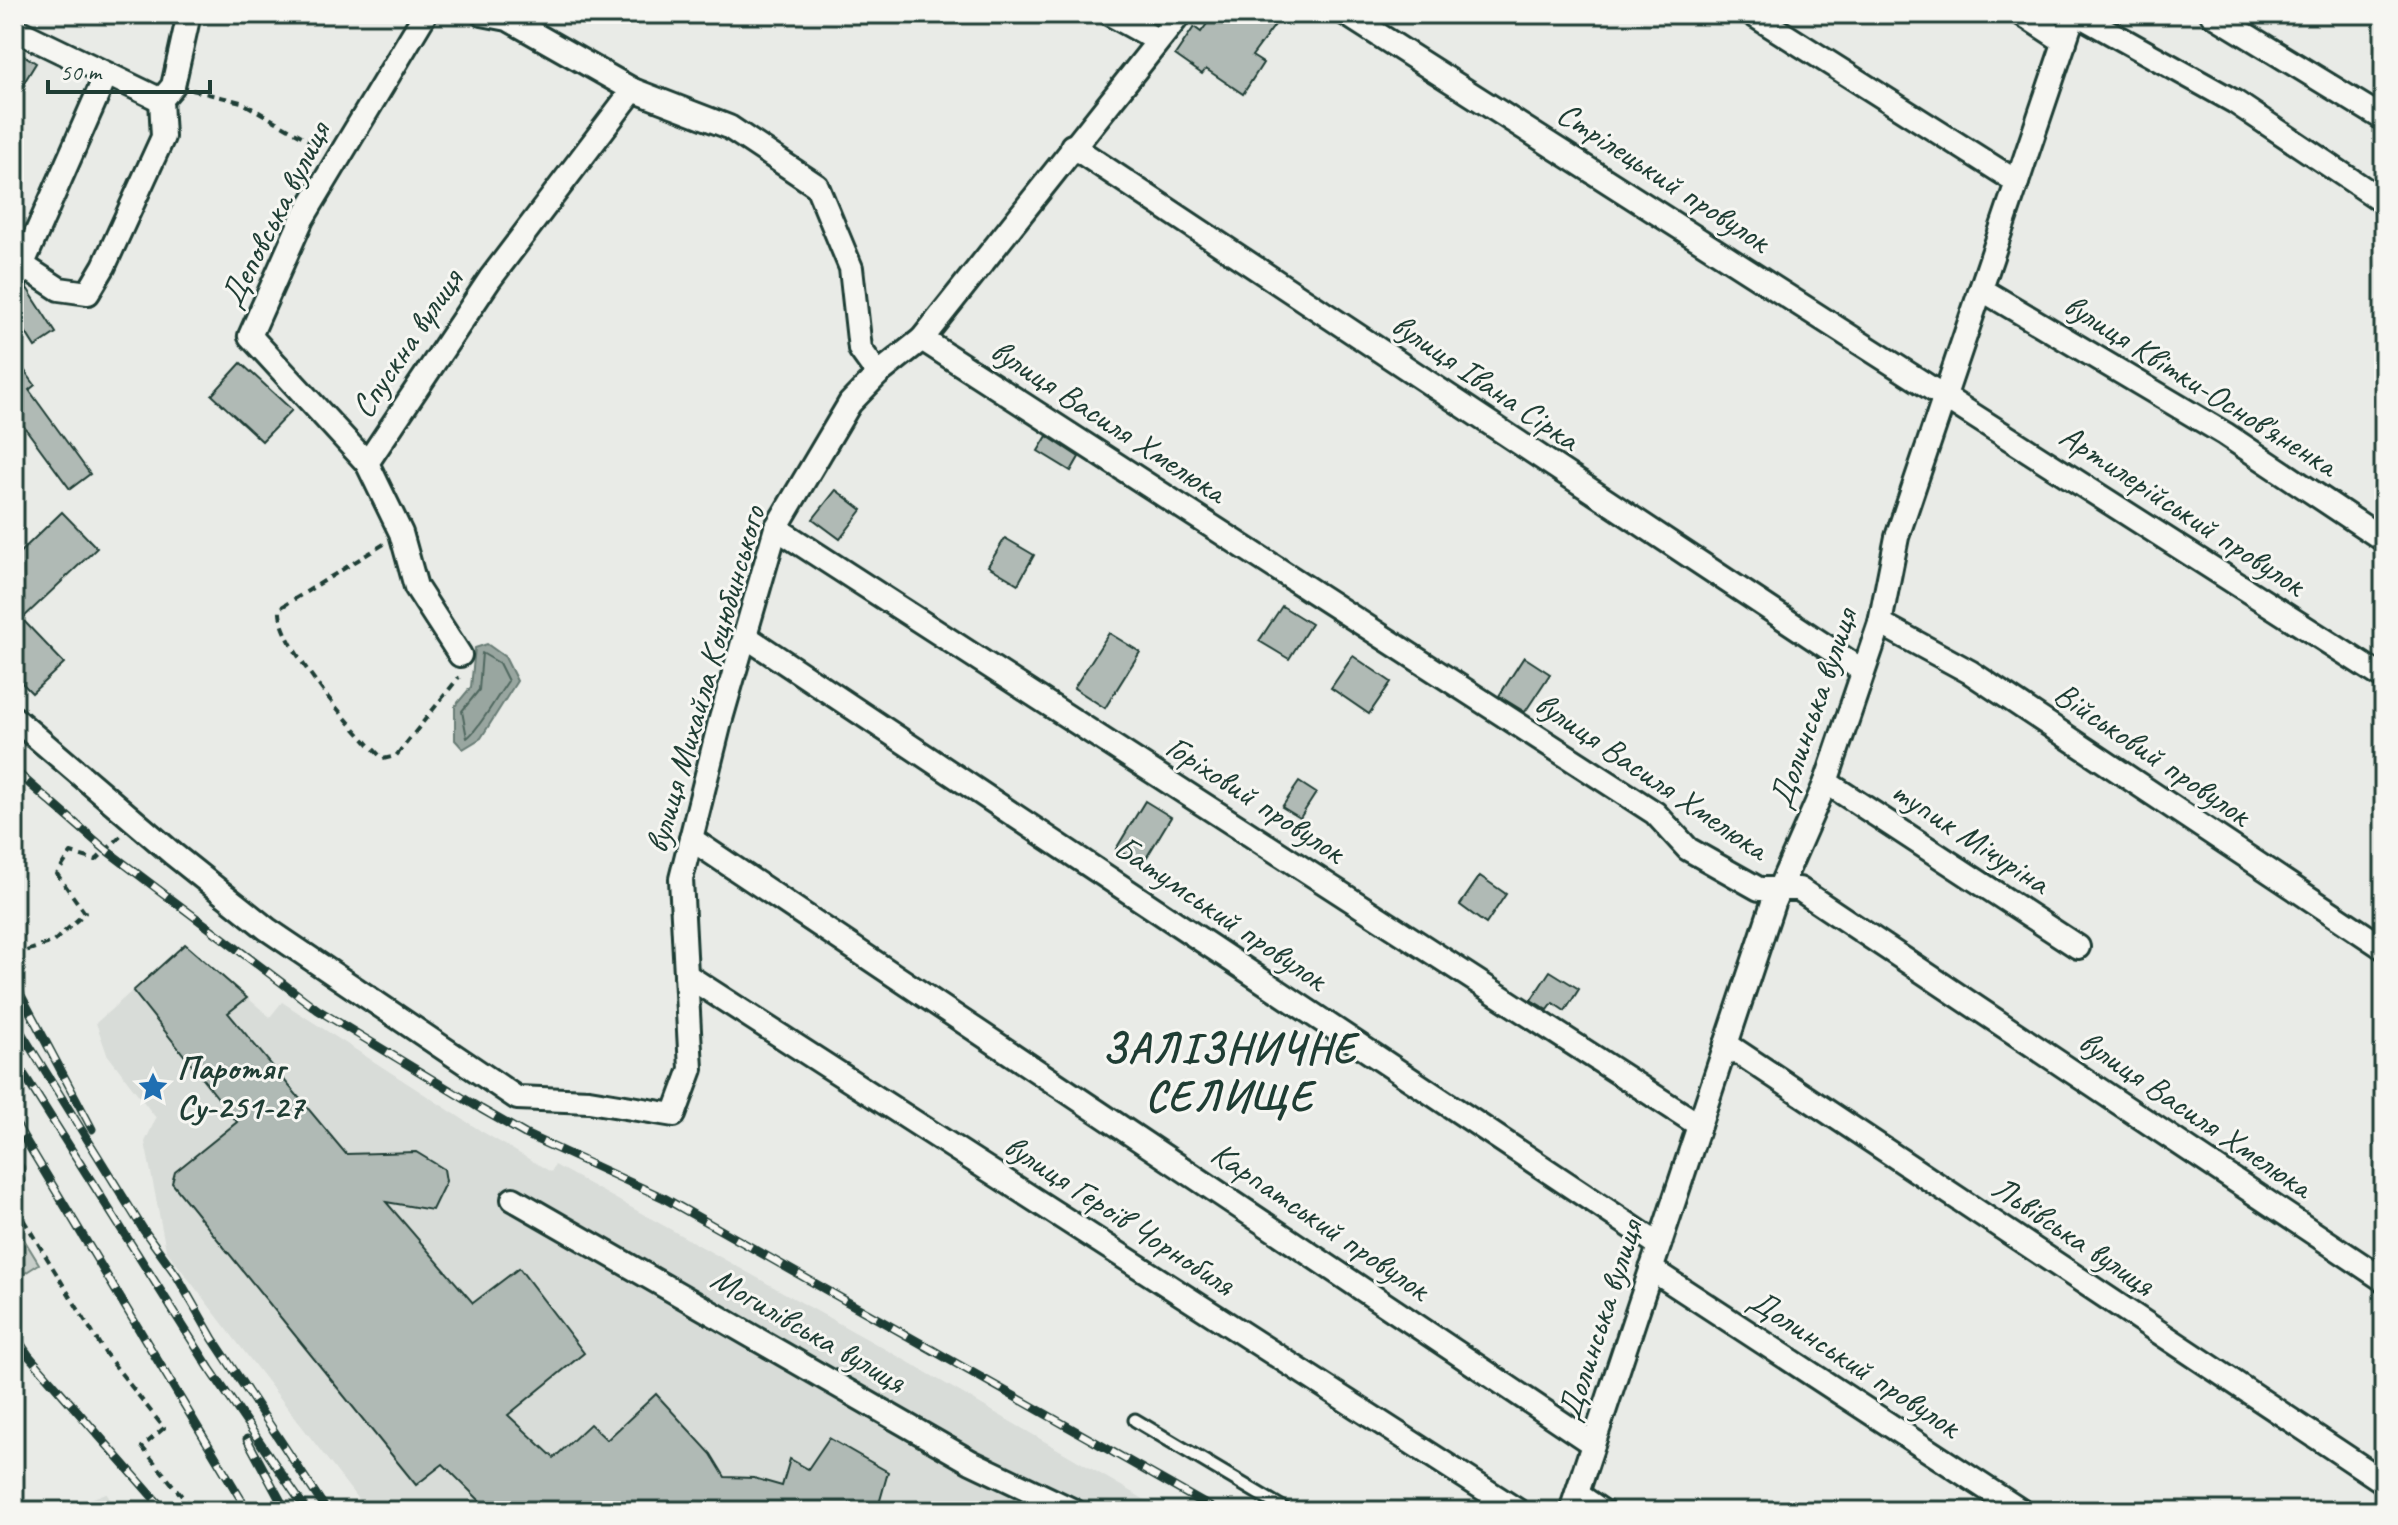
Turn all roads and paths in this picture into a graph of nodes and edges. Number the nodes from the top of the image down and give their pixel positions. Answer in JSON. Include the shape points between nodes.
{"nodes":[{"id":1,"x":189,"y":14,"type":"edge"},
{"id":2,"x":482,"y":14,"type":"edge"},
{"id":3,"x":1110,"y":14,"type":"edge"},
{"id":4,"x":1180,"y":14,"type":"edge"},
{"id":5,"x":1346,"y":14,"type":"edge"},
{"id":6,"x":1752,"y":14,"type":"edge"},
{"id":7,"x":2022,"y":14,"type":"edge"},
{"id":8,"x":2075,"y":14,"type":"edge"},
{"id":9,"x":2212,"y":14,"type":"edge"},
{"id":10,"x":425,"y":15,"type":"edge"},
{"id":11,"x":508,"y":16,"type":"edge"},
{"id":12,"x":14,"y":29,"type":"edge"},
{"id":13,"x":1157,"y":40,"type":"junction"},
{"id":14,"x":2065,"y":42,"type":"junction"},
{"id":15,"x":106,"y":75,"type":"junction"},
{"id":16,"x":633,"y":90,"type":"junction"},
{"id":17,"x":167,"y":93,"type":"junction"},
{"id":18,"x":2384,"y":119,"type":"edge"},
{"id":19,"x":1072,"y":146,"type":"junction"},
{"id":20,"x":330,"y":171,"type":"junction"},
{"id":21,"x":2017,"y":182,"type":"junction"},
{"id":22,"x":2384,"y":202,"type":"edge"},
{"id":23,"x":19,"y":275,"type":"edge"},
{"id":24,"x":1981,"y":289,"type":"junction"},
{"id":25,"x":922,"y":339,"type":"junction"},
{"id":26,"x":878,"y":374,"type":"junction"},
{"id":27,"x":1945,"y":396,"type":"junction"},
{"id":28,"x":367,"y":463,"type":"junction"},
{"id":29,"x":776,"y":528,"type":"junction"},
{"id":30,"x":401,"y":533,"type":"junction"},
{"id":31,"x":2384,"y":540,"type":"edge"},
{"id":32,"x":1880,"y":623,"type":"junction"},
{"id":33,"x":745,"y":636,"type":"junction"},
{"id":34,"x":460,"y":655,"type":"joint"},
{"id":35,"x":1863,"y":671,"type":"junction"},
{"id":36,"x":2384,"y":678,"type":"edge"},
{"id":37,"x":14,"y":718,"type":"edge"},
{"id":38,"x":1826,"y":782,"type":"junction"},
{"id":39,"x":134,"y":822,"type":"junction"},
{"id":40,"x":691,"y":839,"type":"junction"},
{"id":41,"x":1780,"y":889,"type":"junction"},
{"id":42,"x":2078,"y":947,"type":"dead end"},
{"id":43,"x":2384,"y":948,"type":"edge"},
{"id":44,"x":14,"y":955,"type":"edge"},
{"id":45,"x":686,"y":975,"type":"junction"},
{"id":46,"x":1726,"y":1044,"type":"junction"},
{"id":47,"x":1699,"y":1125,"type":"junction"},
{"id":48,"x":14,"y":1152,"type":"edge"},
{"id":49,"x":513,"y":1199,"type":"dead end"},
{"id":50,"x":1659,"y":1245,"type":"junction"},
{"id":51,"x":1651,"y":1269,"type":"junction"},
{"id":52,"x":2384,"y":1280,"type":"edge"},
{"id":53,"x":1135,"y":1420,"type":"dead end"},
{"id":54,"x":1593,"y":1444,"type":"junction"},
{"id":55,"x":2384,"y":1482,"type":"edge"},
{"id":56,"x":1574,"y":1503,"type":"edge"},
{"id":57,"x":194,"y":1511,"type":"edge"},
{"id":58,"x":1074,"y":1511,"type":"edge"},
{"id":59,"x":1288,"y":1511,"type":"edge"},
{"id":60,"x":1518,"y":1511,"type":"edge"},
{"id":61,"x":1602,"y":1511,"type":"edge"},
{"id":62,"x":2021,"y":1511,"type":"edge"}],
"edges":[{"from":1,"to":17,"type":"street"},
{"from":2,"to":11,"type":"street"},
{"from":3,"to":13,"type":"street"},
{"from":4,"to":13,"type":"street","name":"вулиця Михайла Коцюбинського"},
{"from":5,"to":27,"type":"street","name":"Стрілецький провулок"},
{"from":6,"to":21,"type":"street"},
{"from":7,"to":14,"type":"street"},
{"from":8,"to":14,"type":"street","name":"Долинська вулиця"},
{"from":8,"to":22,"type":"street","via":[[2235,102]]},
{"from":9,"to":18,"type":"street"},
{"from":10,"to":20,"type":"street","name":"Деповська вулиця"},
{"from":11,"to":16,"type":"street"},
{"from":12,"to":15,"type":"street"},
{"from":13,"to":19,"type":"street","name":"вулиця Михайла Коцюбинського"},
{"from":14,"to":21,"type":"street","name":"Долинська вулиця"},
{"from":15,"to":17,"type":"street"},
{"from":15,"to":23,"type":"street"},
{"from":16,"to":26,"type":"street","via":[[729,127],[817,186],[851,268],[860,349]]},
{"from":16,"to":28,"type":"street","name":"Спускна вулиця","via":[[490,279]]},
{"from":17,"to":20,"type":"path","via":[[241,102],[320,144]]},
{"from":17,"to":23,"type":"street","via":[[163,137],[88,293]]},
{"from":19,"to":25,"type":"street","name":"вулиця Михайла Коцюбинського"},
{"from":19,"to":35,"type":"street","name":"вулиця Івана Сірка"},
{"from":20,"to":28,"type":"street","name":"Деповська вулиця","via":[[302,219],[250,336]]},
{"from":21,"to":24,"type":"street","name":"Долинська вулиця"},
{"from":24,"to":27,"type":"street","name":"Долинська вулиця"},
{"from":24,"to":31,"type":"street","name":"вулиця Квітки-Основ'яненка","via":[[2225,434]]},
{"from":25,"to":26,"type":"street","name":"вулиця Михайла Коцюбинського"},
{"from":25,"to":41,"type":"street","name":"вулиця Василя Хмелюка","via":[[1655,813],[1688,849],[1759,889]]},
{"from":26,"to":29,"type":"street","name":"вулиця Михайла Коцюбинського","via":[[850,403]]},
{"from":27,"to":32,"type":"street","name":"Долинська вулиця","via":[[1897,537]]},
{"from":27,"to":36,"type":"street","name":"Артилерійський провулок"},
{"from":28,"to":30,"type":"street","name":"Спускна вулиця"},
{"from":29,"to":33,"type":"street","name":"вулиця Михайла Коцюбинського"},
{"from":29,"to":47,"type":"street","name":"Горіховий провулок"},
{"from":30,"to":34,"type":"street","name":"Спускна вулиця","via":[[416,587]]},
{"from":30,"to":34,"type":"path","via":[[280,608],[279,622],[305,665],[383,759],[396,756],[461,674]]},
{"from":32,"to":35,"type":"street","name":"Долинська вулиця"},
{"from":32,"to":43,"type":"street","name":"Військовий провулок","via":[[1970,672]]},
{"from":33,"to":40,"type":"street","name":"вулиця Михайла Коцюбинського"},
{"from":33,"to":50,"type":"street","name":"Батумський провулок"},
{"from":35,"to":38,"type":"street","name":"Долинська вулиця"},
{"from":37,"to":39,"type":"street"},
{"from":38,"to":41,"type":"street","name":"Долинська вулиця"},
{"from":38,"to":42,"type":"street","name":"тупик Мічуріна"},
{"from":39,"to":44,"type":"path","via":[[96,860],[71,853],[57,874],[85,913],[53,942]]},
{"from":39,"to":45,"type":"street","name":"вулиця Михайла Коцюбинського","via":[[267,929],[517,1098],[589,1101],[674,1115],[691,1069]]},
{"from":40,"to":45,"type":"street","name":"вулиця Михайла Коцюбинського","via":[[681,879]]},
{"from":40,"to":54,"type":"street","name":"Карпатський провулок"},
{"from":41,"to":46,"type":"street","name":"Долинська вулиця"},
{"from":41,"to":52,"type":"street","name":"вулиця Василя Хмелюка","via":[[1799,889]]},
{"from":45,"to":60,"type":"street","name":"вулиця Героїв Чорнобиля"},
{"from":46,"to":47,"type":"street","name":"Долинська вулиця"},
{"from":46,"to":55,"type":"street","name":"Львівська вулиця"},
{"from":47,"to":50,"type":"street","name":"Долинська вулиця"},
{"from":48,"to":57,"type":"path","via":[[23,1167],[23,1219],[105,1353],[164,1428],[142,1447]]},
{"from":49,"to":58,"type":"street","name":"Могилівська вулиця","via":[[971,1462]]},
{"from":50,"to":51,"type":"street","name":"Долинська вулиця"},
{"from":51,"to":54,"type":"street","name":"Долинська вулиця"},
{"from":51,"to":62,"type":"street","name":"Долинський провулок"},
{"from":53,"to":59,"type":"lane"},
{"from":54,"to":56,"type":"street","name":"Долинська вулиця"},
{"from":56,"to":61,"type":"street"}]}
